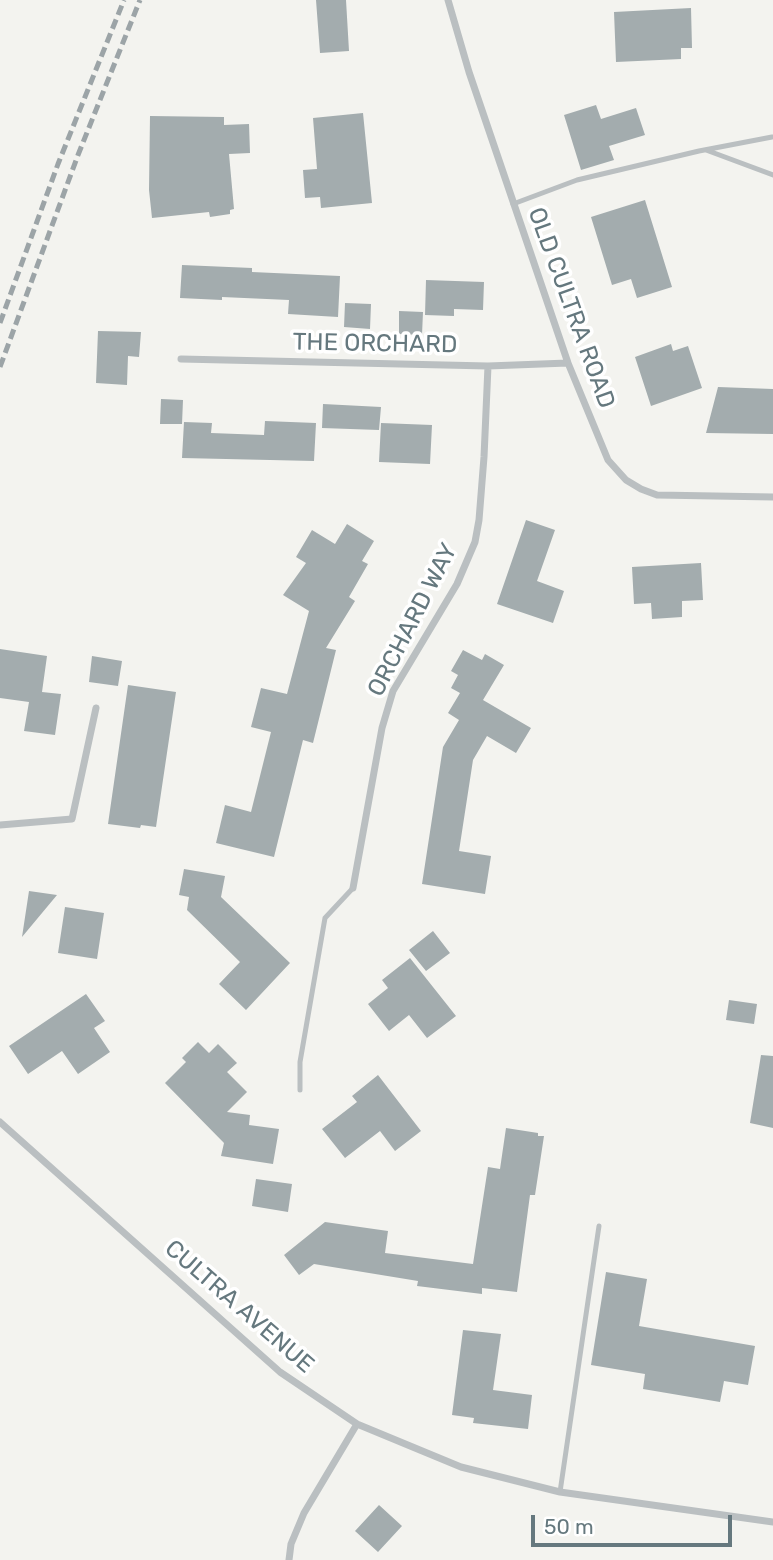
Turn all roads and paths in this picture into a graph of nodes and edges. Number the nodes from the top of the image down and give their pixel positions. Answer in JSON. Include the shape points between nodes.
{"nodes":[{"id":1,"x":448,"y":0,"type":"edge"},
{"id":2,"x":772,"y":137,"type":"edge"},
{"id":3,"x":706,"y":150,"type":"junction"},
{"id":4,"x":773,"y":174,"type":"edge"},
{"id":5,"x":513,"y":204,"type":"junction"},
{"id":6,"x":181,"y":359,"type":"dead end"},
{"id":7,"x":568,"y":363,"type":"junction"},
{"id":8,"x":488,"y":366,"type":"junction"},
{"id":9,"x":773,"y":497,"type":"edge"},
{"id":10,"x":96,"y":708,"type":"dead end"},
{"id":11,"x":0,"y":825,"type":"edge"},
{"id":12,"x":353,"y":888,"type":"joint"},
{"id":13,"x":300,"y":1090,"type":"dead end"},
{"id":14,"x":0,"y":1122,"type":"edge"},
{"id":15,"x":598,"y":1226,"type":"dead end"},
{"id":16,"x":357,"y":1424,"type":"junction"},
{"id":17,"x":560,"y":1492,"type":"junction"},
{"id":18,"x":773,"y":1522,"type":"edge"},
{"id":19,"x":289,"y":1560,"type":"edge"}],
"edges":[{"from":1,"to":5,"type":"street","name":"OLD CULTRA ROAD"},
{"from":2,"to":3,"type":"lane"},
{"from":3,"to":4,"type":"lane"},
{"from":3,"to":5,"type":"lane","via":[[577,180]]},
{"from":5,"to":7,"type":"street","name":"OLD CULTRA ROAD"},
{"from":6,"to":8,"type":"street","name":"THE ORCHARD"},
{"from":7,"to":8,"type":"street","name":"THE ORCHARD"},
{"from":7,"to":9,"type":"street","name":"OLD CULTRA ROAD","via":[[602,448],[626,480],[657,495]]},
{"from":8,"to":12,"type":"street","name":"ORCHARD WAY","via":[[475,542],[457,584],[393,691]]},
{"from":10,"to":11,"type":"street","via":[[72,819]]},
{"from":12,"to":13,"type":"lane","via":[[325,918],[300,1062]]},
{"from":14,"to":16,"type":"street","name":"CULTRA AVENUE","via":[[280,1372]]},
{"from":15,"to":17,"type":"lane"},
{"from":16,"to":17,"type":"street","name":"CULTRA AVENUE","via":[[461,1467]]},
{"from":16,"to":19,"type":"street","via":[[304,1513],[290,1544]]},
{"from":17,"to":18,"type":"street","name":"CULTRA AVENUE"}]}
